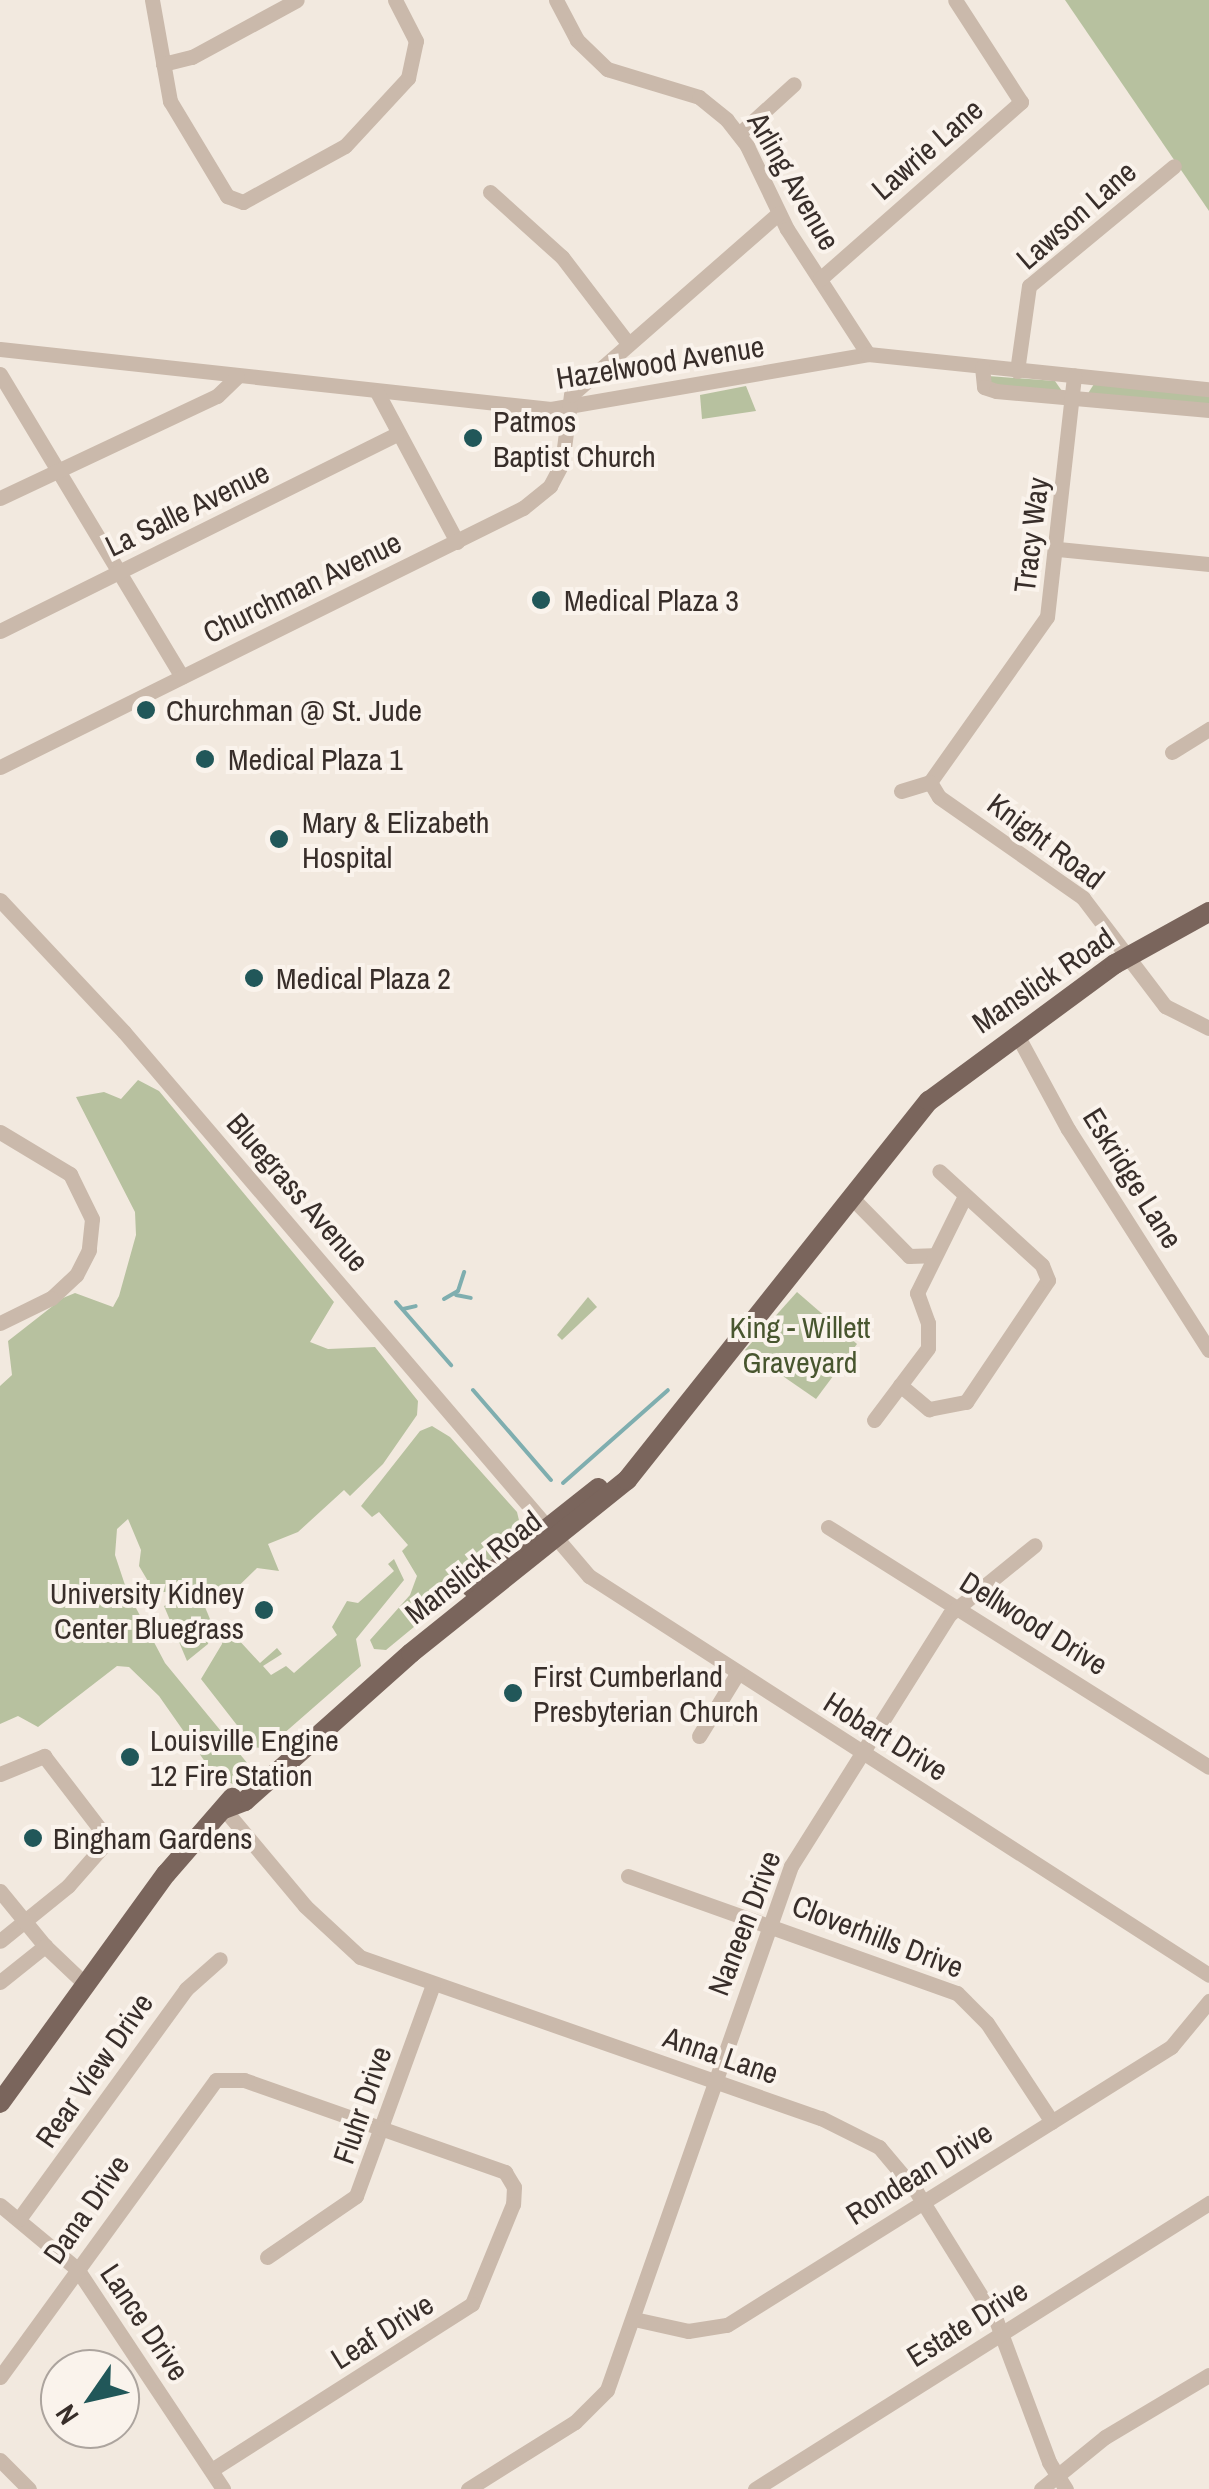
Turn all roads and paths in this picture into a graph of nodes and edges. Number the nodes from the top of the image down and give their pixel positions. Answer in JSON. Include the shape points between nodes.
{"nodes":[{"id":1,"x":152,"y":0,"type":"edge"},
{"id":2,"x":297,"y":0,"type":"edge"},
{"id":3,"x":556,"y":0,"type":"edge"},
{"id":4,"x":955,"y":0,"type":"edge"},
{"id":5,"x":398,"y":4,"type":"edge"},
{"id":6,"x":163,"y":64,"type":"junction"},
{"id":7,"x":794,"y":84,"type":"dead end"},
{"id":8,"x":739,"y":134,"type":"junction"},
{"id":9,"x":1174,"y":166,"type":"dead end"},
{"id":10,"x":490,"y":192,"type":"dead end"},
{"id":11,"x":779,"y":213,"type":"junction"},
{"id":12,"x":820,"y":279,"type":"junction"},
{"id":13,"x":627,"y":342,"type":"junction"},
{"id":14,"x":0,"y":349,"type":"edge"},
{"id":15,"x":868,"y":354,"type":"junction"},
{"id":16,"x":982,"y":368,"type":"junction"},
{"id":17,"x":1017,"y":372,"type":"junction"},
{"id":18,"x":0,"y":374,"type":"edge"},
{"id":19,"x":1074,"y":376,"type":"junction"},
{"id":20,"x":237,"y":377,"type":"junction"},
{"id":21,"x":1209,"y":389,"type":"edge"},
{"id":22,"x":378,"y":392,"type":"junction"},
{"id":23,"x":1073,"y":398,"type":"junction"},
{"id":24,"x":571,"y":408,"type":"junction"},
{"id":25,"x":1209,"y":410,"type":"edge"},
{"id":26,"x":396,"y":434,"type":"junction"},
{"id":27,"x":58,"y":470,"type":"junction"},
{"id":28,"x":0,"y":498,"type":"edge"},
{"id":29,"x":457,"y":542,"type":"junction"},
{"id":30,"x":1058,"y":549,"type":"junction"},
{"id":31,"x":1209,"y":564,"type":"edge"},
{"id":32,"x":117,"y":573,"type":"junction"},
{"id":33,"x":0,"y":631,"type":"edge"},
{"id":34,"x":182,"y":677,"type":"junction"},
{"id":35,"x":1209,"y":729,"type":"edge"},
{"id":36,"x":1172,"y":752,"type":"dead end"},
{"id":37,"x":0,"y":768,"type":"edge"},
{"id":38,"x":930,"y":782,"type":"junction"},
{"id":39,"x":901,"y":790,"type":"dead end"},
{"id":40,"x":0,"y":900,"type":"edge"},
{"id":41,"x":1209,"y":912,"type":"edge"},
{"id":42,"x":1128,"y":956,"type":"junction"},
{"id":43,"x":1209,"y":1028,"type":"edge"},
{"id":44,"x":1016,"y":1033,"type":"junction"},
{"id":45,"x":0,"y":1132,"type":"edge"},
{"id":46,"x":939,"y":1170,"type":"dead end"},
{"id":47,"x":964,"y":1198,"type":"junction"},
{"id":48,"x":853,"y":1200,"type":"junction"},
{"id":49,"x":932,"y":1255,"type":"junction"},
{"id":50,"x":0,"y":1323,"type":"edge"},
{"id":51,"x":1209,"y":1350,"type":"edge"},
{"id":52,"x":900,"y":1386,"type":"junction"},
{"id":53,"x":874,"y":1420,"type":"dead end"},
{"id":54,"x":828,"y":1526,"type":"dead end"},
{"id":55,"x":553,"y":1533,"type":"junction"},
{"id":56,"x":1035,"y":1545,"type":"dead end"},
{"id":57,"x":956,"y":1607,"type":"junction"},
{"id":58,"x":738,"y":1674,"type":"junction"},
{"id":59,"x":699,"y":1736,"type":"dead end"},
{"id":60,"x":862,"y":1753,"type":"junction"},
{"id":61,"x":1209,"y":1767,"type":"edge"},
{"id":62,"x":0,"y":1774,"type":"edge"},
{"id":63,"x":224,"y":1809,"type":"junction"},
{"id":64,"x":628,"y":1876,"type":"dead end"},
{"id":65,"x":0,"y":1891,"type":"edge"},
{"id":66,"x":25,"y":1920,"type":"junction"},
{"id":67,"x":769,"y":1923,"type":"junction"},
{"id":68,"x":0,"y":1941,"type":"edge"},
{"id":69,"x":45,"y":1946,"type":"junction"},
{"id":70,"x":220,"y":1959,"type":"dead end"},
{"id":71,"x":1209,"y":1974,"type":"edge"},
{"id":72,"x":0,"y":1982,"type":"edge"},
{"id":73,"x":85,"y":1984,"type":"junction"},
{"id":74,"x":432,"y":1985,"type":"junction"},
{"id":75,"x":1209,"y":2001,"type":"edge"},
{"id":76,"x":715,"y":2082,"type":"junction"},
{"id":77,"x":0,"y":2103,"type":"edge"},
{"id":78,"x":1052,"y":2122,"type":"junction"},
{"id":79,"x":384,"y":2127,"type":"junction"},
{"id":80,"x":923,"y":2203,"type":"junction"},
{"id":81,"x":1209,"y":2203,"type":"edge"},
{"id":82,"x":0,"y":2205,"type":"edge"},
{"id":83,"x":19,"y":2219,"type":"junction"},
{"id":84,"x":267,"y":2257,"type":"dead end"},
{"id":85,"x":77,"y":2269,"type":"junction"},
{"id":86,"x":634,"y":2319,"type":"junction"},
{"id":87,"x":1002,"y":2333,"type":"junction"},
{"id":88,"x":1209,"y":2375,"type":"edge"},
{"id":89,"x":0,"y":2377,"type":"edge"},
{"id":90,"x":0,"y":2460,"type":"edge"},
{"id":91,"x":211,"y":2470,"type":"junction"},
{"id":92,"x":1057,"y":2474,"type":"junction"},
{"id":93,"x":29,"y":2489,"type":"edge"},
{"id":94,"x":223,"y":2489,"type":"edge"},
{"id":95,"x":468,"y":2489,"type":"edge"},
{"id":96,"x":755,"y":2489,"type":"edge"},
{"id":97,"x":1042,"y":2489,"type":"edge"},
{"id":98,"x":1066,"y":2489,"type":"edge"}],
"edges":[{"from":1,"to":6,"type":"street"},
{"from":2,"to":6,"type":"street","via":[[192,58]]},
{"from":3,"to":8,"type":"street","name":"Arling Avenue","via":[[597,62],[630,79],[699,97]]},
{"from":4,"to":12,"type":"street","name":"Lawrie Lane","via":[[1021,99]]},
{"from":5,"to":6,"type":"street","via":[[418,55],[380,113],[345,146],[243,202],[228,196],[170,101]]},
{"from":7,"to":8,"type":"street"},
{"from":8,"to":11,"type":"street","name":"Arling Avenue"},
{"from":9,"to":17,"type":"street","name":"Lawson Lane","via":[[1029,286]]},
{"from":10,"to":13,"type":"street","via":[[562,256]]},
{"from":11,"to":12,"type":"street","name":"Arling Avenue"},
{"from":11,"to":13,"type":"street"},
{"from":12,"to":15,"type":"street","name":"Arling Avenue"},
{"from":13,"to":24,"type":"street","via":[[571,395]]},
{"from":14,"to":20,"type":"street","name":"Hazelwood Avenue"},
{"from":15,"to":16,"type":"street","name":"Hazelwood Avenue"},
{"from":15,"to":24,"type":"street","name":"Hazelwood Avenue"},
{"from":16,"to":17,"type":"street","name":"Hazelwood Avenue"},
{"from":16,"to":23,"type":"street","via":[[984,387],[992,390]]},
{"from":17,"to":19,"type":"street","name":"Hazelwood Avenue"},
{"from":18,"to":27,"type":"street"},
{"from":19,"to":21,"type":"street","name":"Hazelwood Avenue"},
{"from":19,"to":23,"type":"street","name":"Tracy Way"},
{"from":20,"to":22,"type":"street","name":"Hazelwood Avenue"},
{"from":20,"to":27,"type":"street","via":[[216,396]]},
{"from":22,"to":24,"type":"street","name":"Hazelwood Avenue"},
{"from":22,"to":26,"type":"street"},
{"from":23,"to":25,"type":"street"},
{"from":23,"to":30,"type":"street","name":"Tracy Way"},
{"from":24,"to":29,"type":"street","name":"Churchman Avenue","via":[[567,448],[550,486],[524,508]]},
{"from":26,"to":29,"type":"street"},
{"from":26,"to":32,"type":"street","name":"La Salle Avenue"},
{"from":27,"to":28,"type":"street"},
{"from":27,"to":32,"type":"street"},
{"from":29,"to":34,"type":"street","name":"Churchman Avenue"},
{"from":30,"to":31,"type":"street"},
{"from":30,"to":38,"type":"street","name":"Tracy Way","via":[[1041,630]]},
{"from":32,"to":33,"type":"street","name":"La Salle Avenue"},
{"from":32,"to":34,"type":"street"},
{"from":34,"to":37,"type":"street","name":"Churchman Avenue"},
{"from":35,"to":36,"type":"street"},
{"from":38,"to":39,"type":"street"},
{"from":38,"to":42,"type":"street","name":"Knight Road","via":[[940,796],[1082,898]]},
{"from":40,"to":55,"type":"street","name":"Bluegrass Avenue","via":[[124,1032]]},
{"from":41,"to":42,"type":"main road","name":"Manslick Road"},
{"from":42,"to":43,"type":"street","name":"Knight Road","via":[[1165,1006]]},
{"from":42,"to":44,"type":"main road","name":"Manslick Road"},
{"from":44,"to":48,"type":"main road","name":"Manslick Road","via":[[929,1101]]},
{"from":44,"to":51,"type":"street","name":"Eskridge Lane","via":[[1068,1130]]},
{"from":45,"to":50,"type":"street","via":[[70,1174],[92,1219],[89,1250],[76,1276],[51,1298]]},
{"from":46,"to":47,"type":"street"},
{"from":47,"to":49,"type":"street"},
{"from":47,"to":52,"type":"street","via":[[1042,1264],[1048,1280],[966,1402],[930,1409]]},
{"from":48,"to":49,"type":"street","via":[[909,1256]]},
{"from":48,"to":55,"type":"main road","name":"Manslick Road","via":[[733,1346]]},
{"from":49,"to":52,"type":"street","via":[[917,1293],[928,1348]]},
{"from":52,"to":53,"type":"street"},
{"from":54,"to":57,"type":"street","name":"Dellwood Drive"},
{"from":55,"to":58,"type":"street","name":"Hobart Drive","via":[[604,1590]]},
{"from":55,"to":63,"type":"main road","name":"Manslick Road","via":[[386,1659]]},
{"from":56,"to":57,"type":"street","name":"Naneen Drive"},
{"from":57,"to":60,"type":"street","name":"Naneen Drive"},
{"from":57,"to":61,"type":"street","name":"Dellwood Drive"},
{"from":58,"to":59,"type":"street"},
{"from":58,"to":60,"type":"street","name":"Hobart Drive"},
{"from":60,"to":67,"type":"street","name":"Naneen Drive","via":[[791,1866]]},
{"from":60,"to":71,"type":"street","name":"Hobart Drive"},
{"from":62,"to":66,"type":"street","via":[[44,1756],[104,1833],[103,1846],[81,1871]]},
{"from":63,"to":73,"type":"main road","name":"Manslick Road"},
{"from":63,"to":74,"type":"street","name":"Anna Lane","via":[[336,1938],[360,1957]]},
{"from":64,"to":67,"type":"street","name":"Cloverhills Drive"},
{"from":65,"to":66,"type":"street"},
{"from":66,"to":68,"type":"street"},
{"from":66,"to":69,"type":"street"},
{"from":67,"to":76,"type":"street","name":"Naneen Drive"},
{"from":67,"to":78,"type":"street","name":"Cloverhills Drive","via":[[956,1993],[988,2023]]},
{"from":69,"to":72,"type":"street"},
{"from":69,"to":73,"type":"street"},
{"from":70,"to":83,"type":"street","name":"Rear View Drive","via":[[186,1990]]},
{"from":73,"to":77,"type":"main road","name":"Manslick Road"},
{"from":74,"to":76,"type":"street","name":"Anna Lane"},
{"from":74,"to":79,"type":"street","name":"Fluhr Drive"},
{"from":75,"to":78,"type":"street","name":"Rondean Drive","via":[[1180,2041]]},
{"from":76,"to":80,"type":"street","name":"Anna Lane","via":[[869,2139]]},
{"from":76,"to":86,"type":"street","name":"Naneen Drive"},
{"from":78,"to":80,"type":"street","name":"Rondean Drive"},
{"from":79,"to":84,"type":"street","name":"Fluhr Drive","via":[[356,2196]]},
{"from":79,"to":85,"type":"street","name":"Dana Drive","via":[[221,2078],[204,2091]]},
{"from":79,"to":91,"type":"street","name":"Leaf Drive","via":[[497,2167],[514,2184],[494,2261],[472,2304]]},
{"from":80,"to":86,"type":"street","name":"Rondean Drive","via":[[727,2326],[688,2332]]},
{"from":80,"to":87,"type":"street","name":"Anna Lane"},
{"from":81,"to":87,"type":"street","name":"Estate Drive"},
{"from":82,"to":83,"type":"street","name":"Lance Drive"},
{"from":83,"to":85,"type":"street","name":"Lance Drive"},
{"from":85,"to":89,"type":"street","name":"Dana Drive"},
{"from":85,"to":91,"type":"street","name":"Lance Drive"},
{"from":86,"to":95,"type":"street","name":"Naneen Drive","via":[[601,2399]]},
{"from":87,"to":92,"type":"street","name":"Anna Lane"},
{"from":87,"to":96,"type":"street","name":"Estate Drive"},
{"from":88,"to":92,"type":"street"},
{"from":90,"to":93,"type":"street"},
{"from":91,"to":94,"type":"street","name":"Lance Drive"},
{"from":92,"to":97,"type":"street"},
{"from":92,"to":98,"type":"street","name":"Anna Lane"}]}
